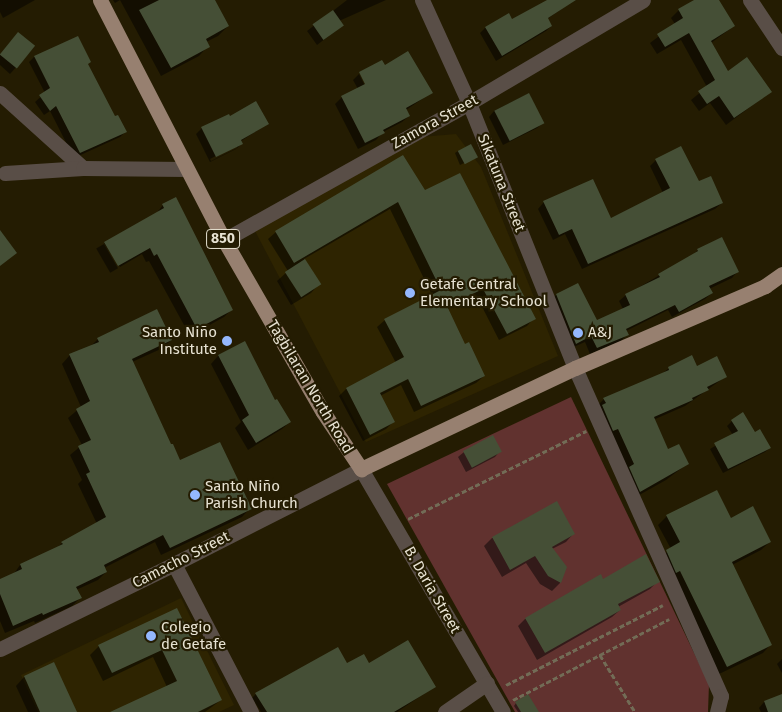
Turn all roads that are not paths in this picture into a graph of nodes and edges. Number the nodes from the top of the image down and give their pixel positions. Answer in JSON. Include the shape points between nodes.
{"nodes":[{"id":1,"x":100,"y":0,"type":"edge"},
{"id":2,"x":422,"y":0,"type":"edge"},
{"id":3,"x":643,"y":0,"type":"edge"},
{"id":4,"x":750,"y":0,"type":"edge"},
{"id":5,"x":782,"y":48,"type":"edge"},
{"id":6,"x":0,"y":93,"type":"edge"},
{"id":7,"x":469,"y":103,"type":"junction"},
{"id":8,"x":83,"y":168,"type":"junction"},
{"id":9,"x":186,"y":169,"type":"junction"},
{"id":10,"x":5,"y":173,"type":"dead end"},
{"id":11,"x":224,"y":240,"type":"junction"},
{"id":12,"x":782,"y":274,"type":"edge"},
{"id":13,"x":575,"y":368,"type":"junction"},
{"id":14,"x":361,"y":469,"type":"junction"},
{"id":15,"x":174,"y":564,"type":"junction"},
{"id":16,"x":0,"y":649,"type":"edge"},
{"id":17,"x":489,"y":687,"type":"junction"},
{"id":18,"x":502,"y":709,"type":"edge"},
{"id":19,"x":251,"y":712,"type":"edge"},
{"id":20,"x":445,"y":712,"type":"edge"},
{"id":21,"x":717,"y":712,"type":"edge"}],
"edges":[{"from":1,"to":9,"type":"main road","name":"Tagbilaran North Road","number":"850"},
{"from":2,"to":7,"type":"street","name":"Sikatuna Street"},
{"from":3,"to":7,"type":"street","name":"Zamora Street"},
{"from":4,"to":5,"type":"street"},
{"from":6,"to":8,"type":"street"},
{"from":7,"to":11,"type":"street","name":"Zamora Street"},
{"from":7,"to":13,"type":"street","name":"Sikatuna Street"},
{"from":8,"to":9,"type":"street"},
{"from":8,"to":10,"type":"street"},
{"from":9,"to":11,"type":"main road","name":"Tagbilaran North Road","number":"850"},
{"from":11,"to":14,"type":"main road","name":"Tagbilaran North Road","number":"850","via":[[323,412]]},
{"from":12,"to":13,"type":"main road","name":"Tagbilaran North Road","via":[[765,286]]},
{"from":13,"to":14,"type":"main road","name":"Tagbilaran North Road"},
{"from":13,"to":21,"type":"street","name":"Sikatuna Street","via":[[721,696]]},
{"from":14,"to":15,"type":"street","name":"Camacho Street"},
{"from":14,"to":17,"type":"street","name":"B. Daria Street"},
{"from":15,"to":16,"type":"street","name":"Camacho Street"},
{"from":15,"to":19,"type":"street"},
{"from":17,"to":18,"type":"street","name":"B. Daria Street"},
{"from":17,"to":20,"type":"street"}]}
